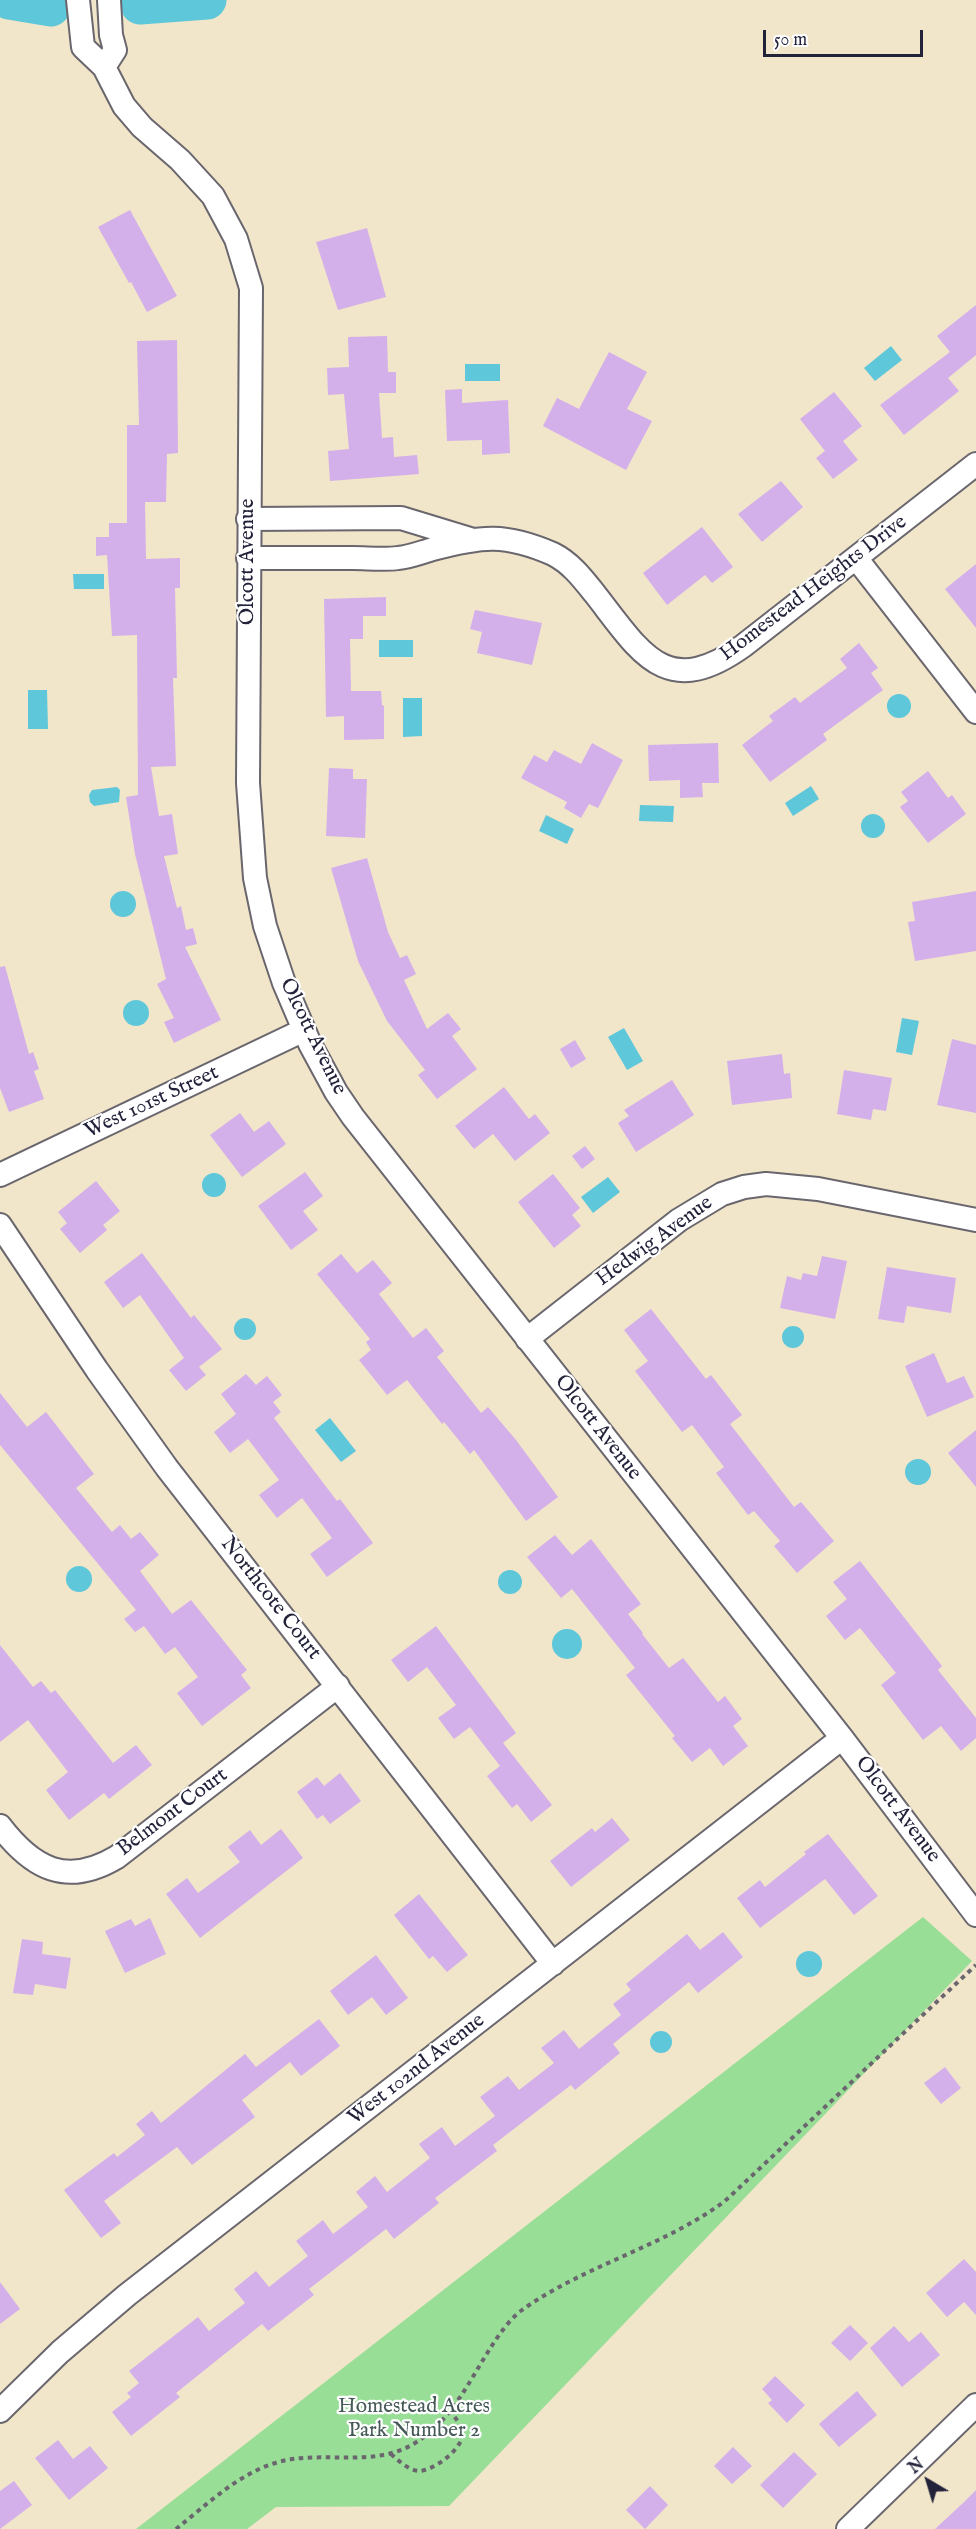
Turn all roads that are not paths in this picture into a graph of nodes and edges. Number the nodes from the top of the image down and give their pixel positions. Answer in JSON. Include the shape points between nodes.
{"nodes":[{"id":1,"x":78,"y":0,"type":"edge"},
{"id":2,"x":109,"y":0,"type":"edge"},
{"id":3,"x":104,"y":67,"type":"junction"},
{"id":4,"x":976,"y":465,"type":"edge"},
{"id":5,"x":248,"y":519,"type":"junction"},
{"id":6,"x":472,"y":539,"type":"junction"},
{"id":7,"x":248,"y":558,"type":"junction"},
{"id":8,"x":856,"y":558,"type":"junction"},
{"id":9,"x":976,"y":712,"type":"edge"},
{"id":10,"x":304,"y":1030,"type":"junction"},
{"id":11,"x":0,"y":1175,"type":"edge"},
{"id":12,"x":976,"y":1220,"type":"edge"},
{"id":13,"x":0,"y":1225,"type":"edge"},
{"id":14,"x":527,"y":1339,"type":"junction"},
{"id":15,"x":338,"y":1686,"type":"junction"},
{"id":16,"x":842,"y":1738,"type":"junction"},
{"id":17,"x":0,"y":1826,"type":"edge"},
{"id":18,"x":976,"y":1915,"type":"edge"},
{"id":19,"x":553,"y":1964,"type":"junction"},
{"id":20,"x":976,"y":2405,"type":"edge"},
{"id":21,"x":0,"y":2411,"type":"edge"},
{"id":22,"x":848,"y":2529,"type":"edge"}],
"edges":[{"from":1,"to":3,"type":"street","name":"Olcott Avenue","via":[[82,47]]},
{"from":2,"to":3,"type":"street","via":[[115,50]]},
{"from":3,"to":5,"type":"street","name":"Olcott Avenue","via":[[130,113],[213,196],[244,264],[251,288]]},
{"from":4,"to":8,"type":"street","name":"Homestead Heights Drive"},
{"from":5,"to":6,"type":"street","name":"Homestead Heights Drive","via":[[401,518]]},
{"from":5,"to":7,"type":"street","name":"Olcott Avenue"},
{"from":6,"to":7,"type":"street","name":"Homestead Heights Drive","via":[[398,558]]},
{"from":6,"to":8,"type":"street","name":"Homestead Heights Drive","via":[[516,541],[555,556],[581,577],[639,650],[653,661],[685,671],[702,669],[731,655]]},
{"from":7,"to":10,"type":"street","name":"Olcott Avenue","via":[[248,783],[255,878],[273,951]]},
{"from":8,"to":9,"type":"street"},
{"from":10,"to":11,"type":"street","name":"West 101st Street"},
{"from":10,"to":14,"type":"street","name":"Olcott Avenue","via":[[353,1117]]},
{"from":12,"to":14,"type":"street","name":"Hedwig Avenue","via":[[819,1189],[766,1184],[744,1187],[722,1194],[679,1220]]},
{"from":13,"to":15,"type":"street","name":"Northcote Court","via":[[167,1468]]},
{"from":14,"to":16,"type":"street","name":"Olcott Avenue"},
{"from":15,"to":17,"type":"street","name":"Belmont Court","via":[[100,1868],[53,1871],[30,1860]]},
{"from":15,"to":19,"type":"street","name":"Northcote Court"},
{"from":16,"to":18,"type":"street","name":"Olcott Avenue"},
{"from":16,"to":19,"type":"street","name":"West 102nd Avenue"},
{"from":19,"to":21,"type":"street","name":"West 102nd Avenue","via":[[104,2313]]},
{"from":20,"to":22,"type":"street"}]}
